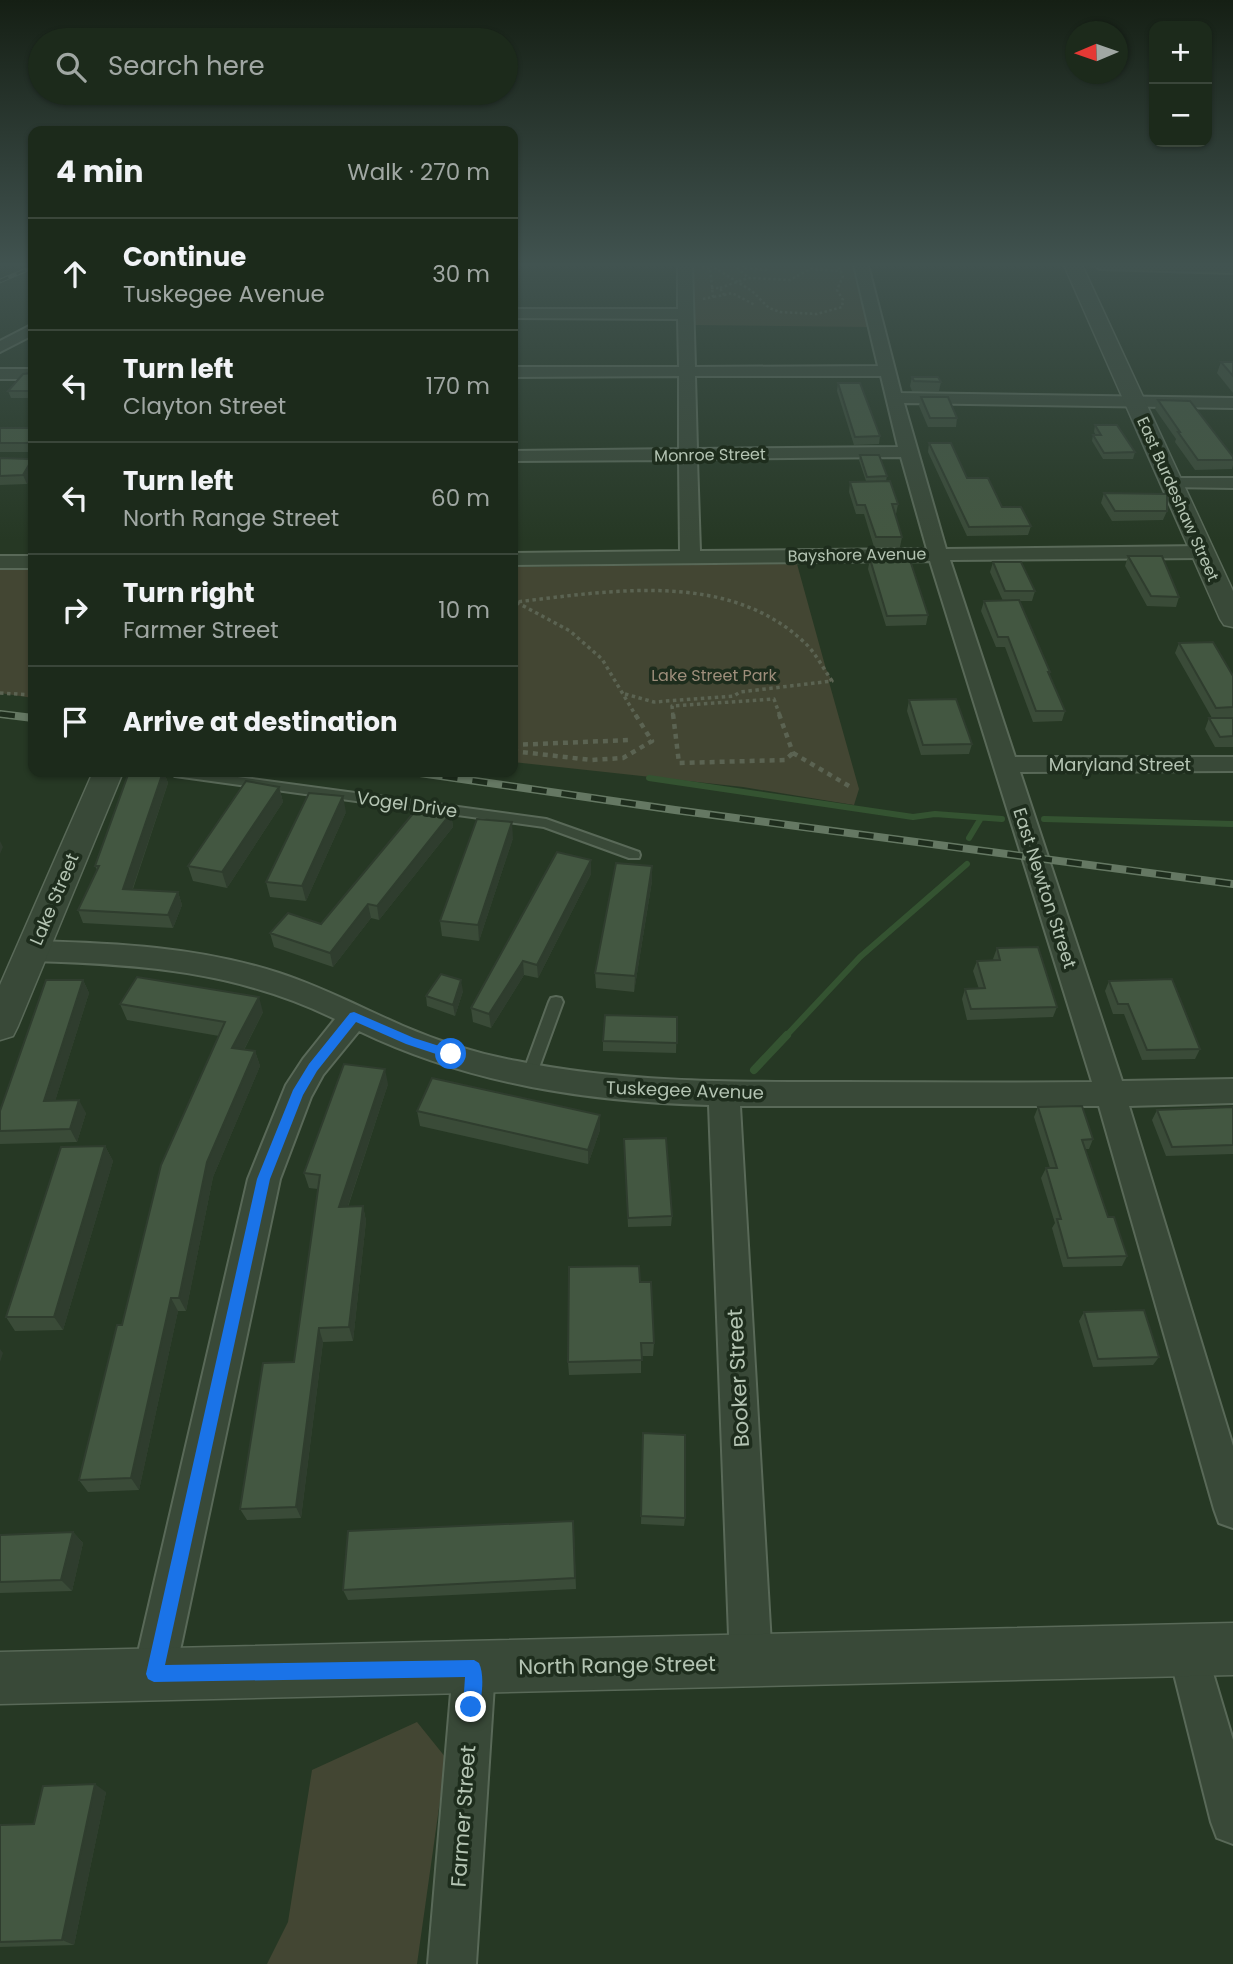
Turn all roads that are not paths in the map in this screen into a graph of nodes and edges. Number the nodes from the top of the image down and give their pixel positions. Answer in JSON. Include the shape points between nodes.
{"nodes":[{"id":1,"x":687,"y":357,"type":"edge"},
{"id":2,"x":882,"y":357,"type":"edge"},
{"id":3,"x":1114,"y":357,"type":"edge"},
{"id":4,"x":687,"y":371,"type":"junction"},
{"id":5,"x":887,"y":371,"type":"junction"},
{"id":6,"x":518,"y":372,"type":"edge"},
{"id":7,"x":0,"y":374,"type":"edge"},
{"id":8,"x":28,"y":374,"type":"edge"},
{"id":9,"x":894,"y":398,"type":"junction"},
{"id":10,"x":1134,"y":402,"type":"junction"},
{"id":11,"x":1233,"y":403,"type":"edge"},
{"id":12,"x":908,"y":452,"type":"junction"},
{"id":13,"x":689,"y":455,"type":"junction"},
{"id":14,"x":518,"y":456,"type":"edge"},
{"id":15,"x":1171,"y":483,"type":"junction"},
{"id":16,"x":1233,"y":483,"type":"edge"},
{"id":17,"x":1202,"y":552,"type":"junction"},
{"id":18,"x":938,"y":554,"type":"junction"},
{"id":19,"x":690,"y":557,"type":"junction"},
{"id":20,"x":518,"y":559,"type":"edge"},
{"id":21,"x":0,"y":562,"type":"edge"},
{"id":22,"x":28,"y":562,"type":"edge"},
{"id":23,"x":1233,"y":618,"type":"edge"},
{"id":24,"x":1233,"y":764,"type":"edge"},
{"id":25,"x":1006,"y":765,"type":"junction"},
{"id":26,"x":106,"y":777,"type":"edge"},
{"id":27,"x":210,"y":777,"type":"edge"},
{"id":28,"x":634,"y":855,"type":"dead end"},
{"id":29,"x":32,"y":951,"type":"junction"},
{"id":30,"x":556,"y":1002,"type":"dead end"},
{"id":31,"x":354,"y":1017,"type":"junction"},
{"id":32,"x":0,"y":1026,"type":"edge"},
{"id":33,"x":529,"y":1076,"type":"junction"},
{"id":34,"x":1233,"y":1091,"type":"edge"},
{"id":35,"x":724,"y":1094,"type":"junction"},
{"id":36,"x":1111,"y":1095,"type":"junction"},
{"id":37,"x":1233,"y":1509,"type":"edge"},
{"id":38,"x":1210,"y":1649,"type":"edge"},
{"id":39,"x":751,"y":1662,"type":"junction"},
{"id":40,"x":474,"y":1669,"type":"junction"},
{"id":41,"x":154,"y":1674,"type":"junction"},
{"id":42,"x":0,"y":1678,"type":"edge"},
{"id":43,"x":1233,"y":1822,"type":"edge"},
{"id":44,"x":452,"y":1964,"type":"edge"}],
"edges":[{"from":1,"to":4,"type":"street"},
{"from":2,"to":5,"type":"street","name":"East Newton Street"},
{"from":3,"to":10,"type":"street","name":"East Burdeshaw Street"},
{"from":4,"to":5,"type":"street"},
{"from":4,"to":6,"type":"street"},
{"from":4,"to":13,"type":"street"},
{"from":5,"to":9,"type":"street","name":"East Newton Street"},
{"from":7,"to":8,"type":"street"},
{"from":9,"to":10,"type":"street"},
{"from":9,"to":12,"type":"street","name":"East Newton Street"},
{"from":10,"to":11,"type":"street"},
{"from":10,"to":15,"type":"street","name":"East Burdeshaw Street"},
{"from":12,"to":13,"type":"street","name":"Monroe Street"},
{"from":12,"to":18,"type":"street","name":"East Newton Street"},
{"from":13,"to":14,"type":"street","name":"Monroe Street"},
{"from":13,"to":19,"type":"street"},
{"from":15,"to":16,"type":"street"},
{"from":15,"to":17,"type":"street","name":"East Burdeshaw Street"},
{"from":17,"to":18,"type":"street","name":"Bayshore Avenue"},
{"from":17,"to":23,"type":"street","name":"East Burdeshaw Street"},
{"from":18,"to":19,"type":"street","name":"Bayshore Avenue"},
{"from":18,"to":25,"type":"street","name":"East Newton Street"},
{"from":19,"to":20,"type":"street","name":"Bayshore Avenue"},
{"from":21,"to":22,"type":"street"},
{"from":24,"to":25,"type":"street","name":"Maryland Street"},
{"from":25,"to":36,"type":"street","name":"East Newton Street"},
{"from":26,"to":29,"type":"street","name":"Lake Street"},
{"from":27,"to":28,"type":"lane","name":"Vogel Drive","via":[[546,824]]},
{"from":29,"to":31,"type":"street","name":"Tuskegee Avenue","via":[[119,953],[229,968],[303,992]]},
{"from":29,"to":32,"type":"street","name":"Lake Street"},
{"from":30,"to":33,"type":"lane"},
{"from":31,"to":33,"type":"street","name":"Tuskegee Avenue","via":[[410,1041]]},
{"from":31,"to":41,"type":"street","via":[[297,1094],[264,1179]]},
{"from":33,"to":35,"type":"street","name":"Tuskegee Avenue","via":[[603,1088]]},
{"from":34,"to":36,"type":"street","name":"Tuskegee Avenue"},
{"from":35,"to":36,"type":"street","name":"Tuskegee Avenue"},
{"from":35,"to":39,"type":"street","name":"Booker Street"},
{"from":36,"to":37,"type":"street","name":"East Newton Street"},
{"from":38,"to":39,"type":"street","name":"North Range Street"},
{"from":38,"to":43,"type":"street"},
{"from":39,"to":40,"type":"street","name":"North Range Street"},
{"from":40,"to":41,"type":"street","name":"North Range Street"},
{"from":40,"to":44,"type":"street","name":"Farmer Street"},
{"from":41,"to":42,"type":"street","name":"North Range Street"}]}
